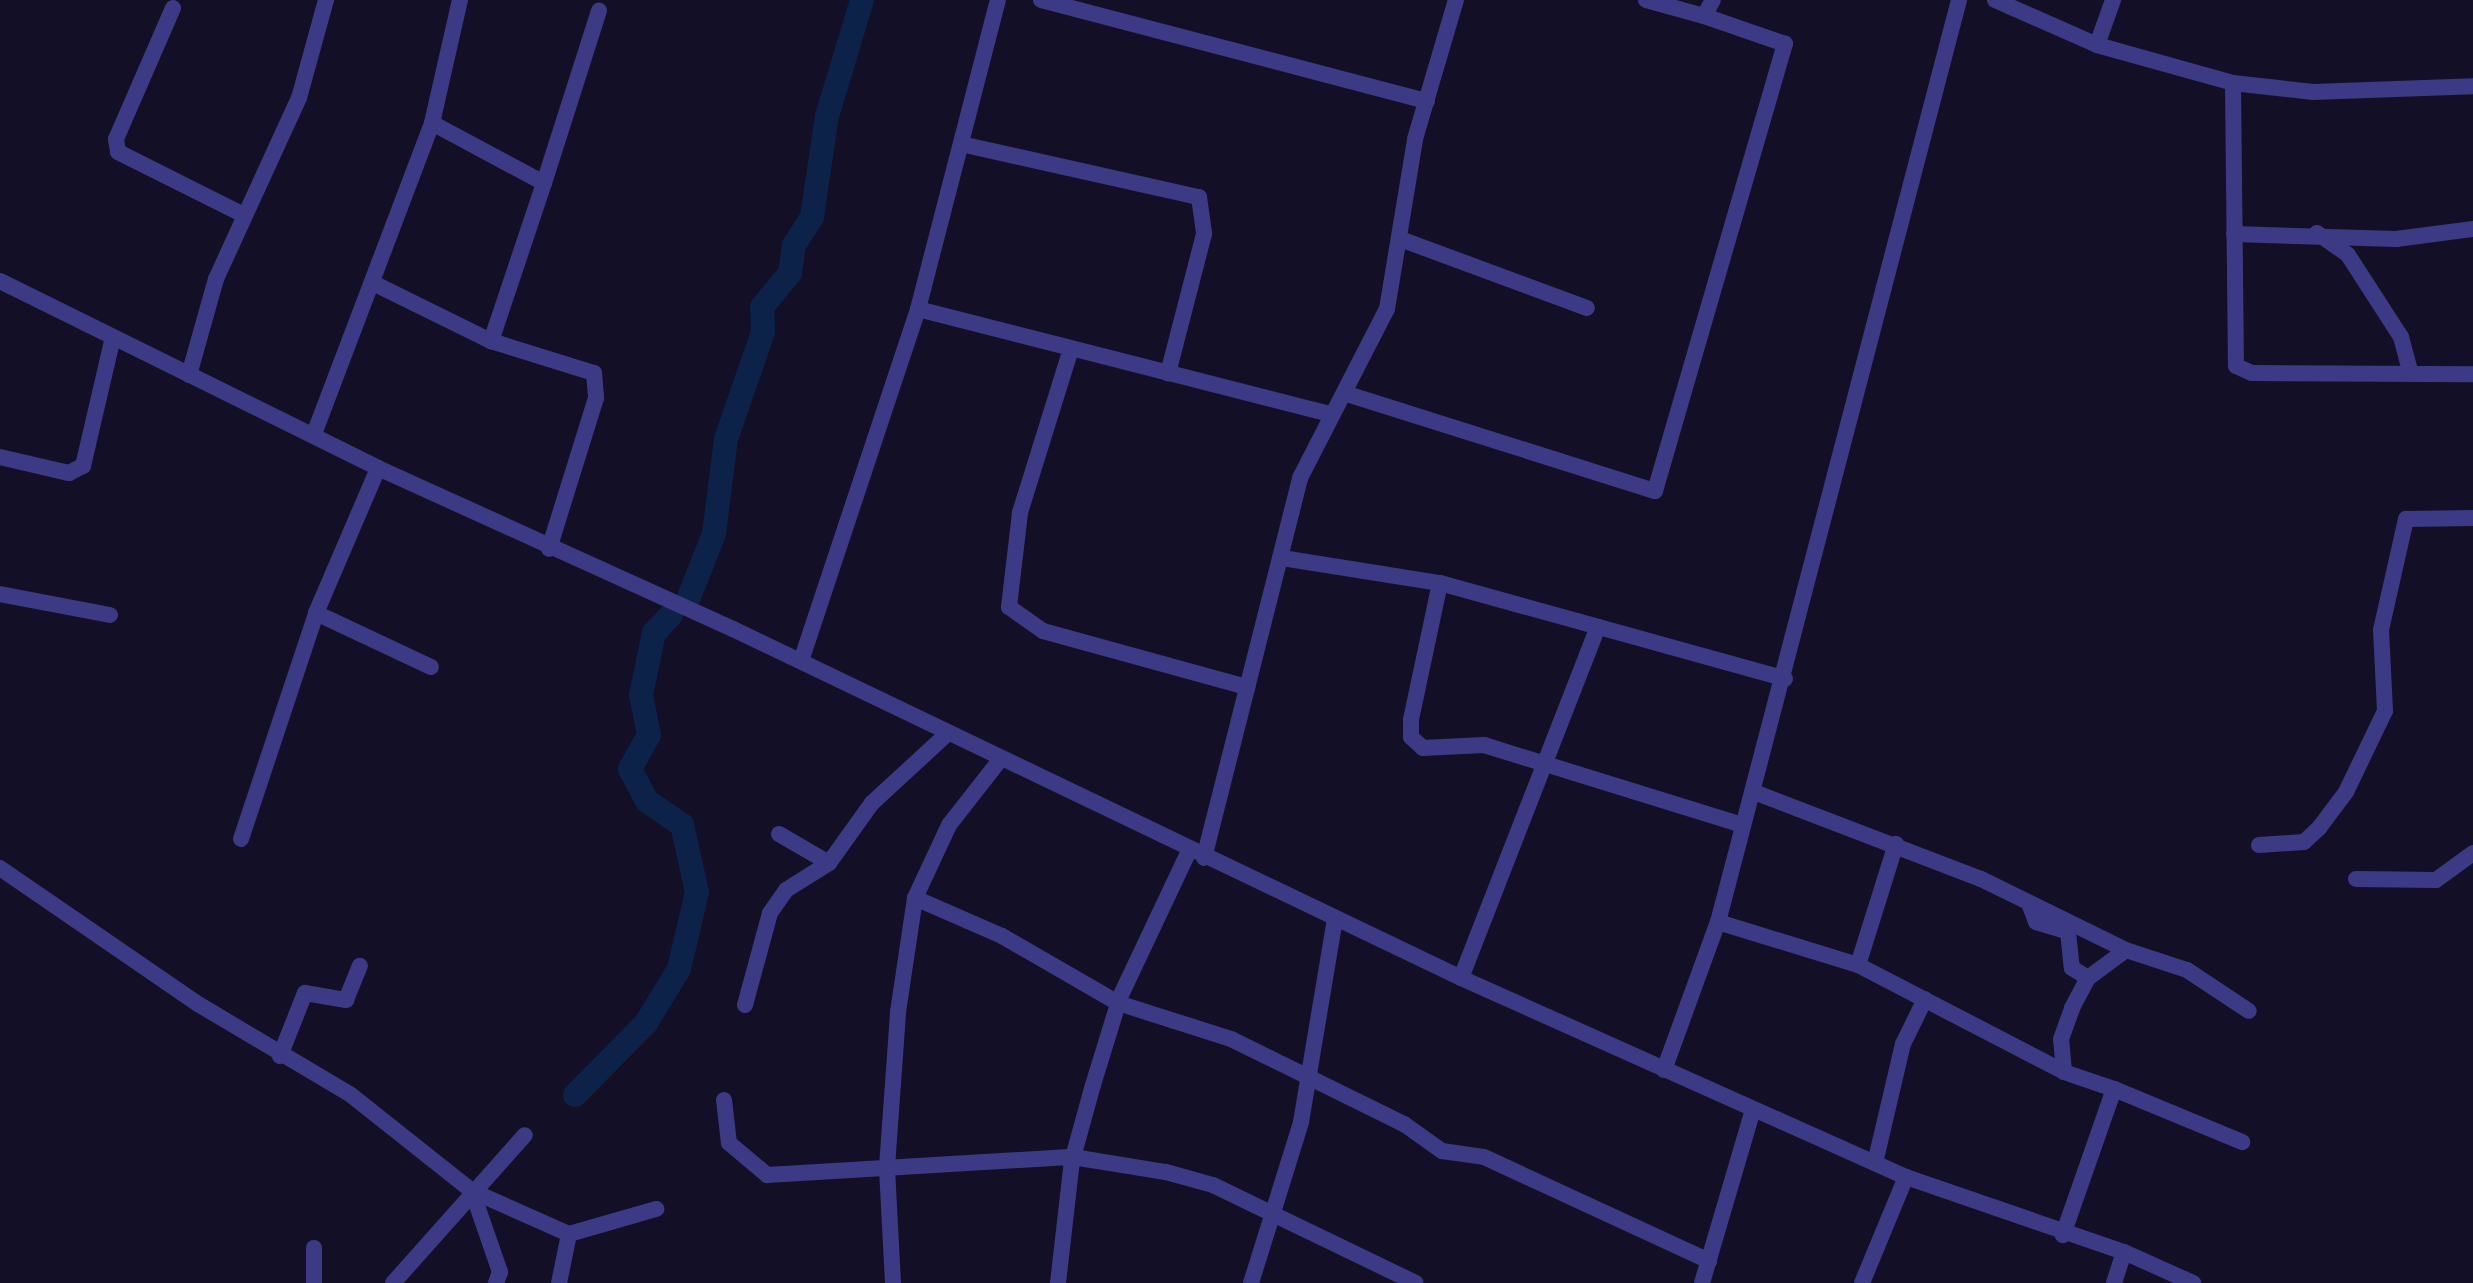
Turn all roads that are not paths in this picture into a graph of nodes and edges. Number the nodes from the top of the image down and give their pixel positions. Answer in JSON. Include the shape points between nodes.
{"nodes":[{"id":1,"x":326,"y":0,"type":"edge"},
{"id":2,"x":460,"y":0,"type":"edge"},
{"id":3,"x":998,"y":0,"type":"edge"},
{"id":4,"x":1041,"y":0,"type":"edge"},
{"id":5,"x":1456,"y":0,"type":"edge"},
{"id":6,"x":1646,"y":0,"type":"edge"},
{"id":7,"x":1713,"y":0,"type":"edge"},
{"id":8,"x":1959,"y":0,"type":"edge"},
{"id":9,"x":1995,"y":0,"type":"edge"},
{"id":10,"x":2113,"y":0,"type":"edge"},
{"id":11,"x":173,"y":8,"type":"dead end"},
{"id":12,"x":599,"y":11,"type":"dead end"},
{"id":13,"x":1704,"y":16,"type":"junction"},
{"id":14,"x":2097,"y":45,"type":"junction"},
{"id":15,"x":2233,"y":83,"type":"junction"},
{"id":16,"x":2473,"y":86,"type":"edge"},
{"id":17,"x":1427,"y":101,"type":"junction"},
{"id":18,"x":432,"y":123,"type":"junction"},
{"id":19,"x":961,"y":144,"type":"junction"},
{"id":20,"x":544,"y":183,"type":"junction"},
{"id":21,"x":244,"y":215,"type":"junction"},
{"id":22,"x":2473,"y":229,"type":"edge"},
{"id":23,"x":2315,"y":232,"type":"junction"},
{"id":24,"x":2234,"y":234,"type":"junction"},
{"id":25,"x":1403,"y":240,"type":"junction"},
{"id":26,"x":0,"y":281,"type":"edge"},
{"id":27,"x":373,"y":283,"type":"junction"},
{"id":28,"x":1587,"y":308,"type":"dead end"},
{"id":29,"x":918,"y":309,"type":"junction"},
{"id":30,"x":113,"y":337,"type":"junction"},
{"id":31,"x":491,"y":341,"type":"junction"},
{"id":32,"x":1070,"y":352,"type":"junction"},
{"id":33,"x":1168,"y":373,"type":"junction"},
{"id":34,"x":2411,"y":374,"type":"junction"},
{"id":35,"x":2473,"y":374,"type":"edge"},
{"id":36,"x":189,"y":375,"type":"junction"},
{"id":37,"x":1344,"y":393,"type":"junction"},
{"id":38,"x":1329,"y":414,"type":"junction"},
{"id":39,"x":314,"y":434,"type":"junction"},
{"id":40,"x":0,"y":457,"type":"edge"},
{"id":41,"x":378,"y":468,"type":"junction"},
{"id":42,"x":2473,"y":518,"type":"edge"},
{"id":43,"x":549,"y":549,"type":"junction"},
{"id":44,"x":1282,"y":558,"type":"junction"},
{"id":45,"x":1440,"y":583,"type":"junction"},
{"id":46,"x":0,"y":594,"type":"edge"},
{"id":47,"x":316,"y":613,"type":"junction"},
{"id":48,"x":110,"y":615,"type":"dead end"},
{"id":49,"x":1598,"y":627,"type":"junction"},
{"id":50,"x":801,"y":661,"type":"junction"},
{"id":51,"x":431,"y":667,"type":"dead end"},
{"id":52,"x":1785,"y":679,"type":"junction"},
{"id":53,"x":1247,"y":687,"type":"junction"},
{"id":54,"x":947,"y":734,"type":"junction"},
{"id":55,"x":1000,"y":760,"type":"junction"},
{"id":56,"x":1544,"y":769,"type":"junction"},
{"id":57,"x":1754,"y":792,"type":"junction"},
{"id":58,"x":1743,"y":825,"type":"junction"},
{"id":59,"x":779,"y":834,"type":"dead end"},
{"id":60,"x":241,"y":839,"type":"dead end"},
{"id":61,"x":1896,"y":844,"type":"junction"},
{"id":62,"x":2259,"y":845,"type":"dead end"},
{"id":63,"x":2473,"y":853,"type":"edge"},
{"id":64,"x":1197,"y":855,"type":"junction"},
{"id":65,"x":829,"y":863,"type":"junction"},
{"id":66,"x":0,"y":868,"type":"edge"},
{"id":67,"x":2356,"y":879,"type":"dead end"},
{"id":68,"x":915,"y":898,"type":"junction"},
{"id":69,"x":2030,"y":906,"type":"junction"},
{"id":70,"x":1335,"y":919,"type":"junction"},
{"id":71,"x":1718,"y":922,"type":"junction"},
{"id":72,"x":2126,"y":950,"type":"junction"},
{"id":73,"x":1858,"y":965,"type":"junction"},
{"id":74,"x":360,"y":966,"type":"dead end"},
{"id":75,"x":1461,"y":978,"type":"junction"},
{"id":76,"x":2088,"y":978,"type":"junction"},
{"id":77,"x":1925,"y":999,"type":"junction"},
{"id":78,"x":1118,"y":1003,"type":"junction"},
{"id":79,"x":745,"y":1005,"type":"dead end"},
{"id":80,"x":2249,"y":1011,"type":"dead end"},
{"id":81,"x":280,"y":1056,"type":"junction"},
{"id":82,"x":1664,"y":1070,"type":"junction"},
{"id":83,"x":2064,"y":1072,"type":"junction"},
{"id":84,"x":1308,"y":1082,"type":"junction"},
{"id":85,"x":2114,"y":1089,"type":"junction"},
{"id":86,"x":724,"y":1100,"type":"dead end"},
{"id":87,"x":1753,"y":1110,"type":"junction"},
{"id":88,"x":525,"y":1135,"type":"dead end"},
{"id":89,"x":2242,"y":1142,"type":"dead end"},
{"id":90,"x":1073,"y":1157,"type":"junction"},
{"id":91,"x":1875,"y":1163,"type":"junction"},
{"id":92,"x":887,"y":1167,"type":"junction"},
{"id":93,"x":1906,"y":1177,"type":"junction"},
{"id":94,"x":472,"y":1191,"type":"junction"},
{"id":95,"x":656,"y":1209,"type":"dead end"},
{"id":96,"x":1273,"y":1217,"type":"junction"},
{"id":97,"x":569,"y":1234,"type":"junction"},
{"id":98,"x":2063,"y":1235,"type":"junction"},
{"id":99,"x":314,"y":1248,"type":"dead end"},
{"id":100,"x":2124,"y":1252,"type":"junction"},
{"id":101,"x":1709,"y":1261,"type":"junction"},
{"id":102,"x":314,"y":1283,"type":"edge"},
{"id":103,"x":393,"y":1283,"type":"edge"},
{"id":104,"x":496,"y":1283,"type":"edge"},
{"id":105,"x":559,"y":1283,"type":"edge"},
{"id":106,"x":893,"y":1283,"type":"edge"},
{"id":107,"x":1058,"y":1283,"type":"edge"},
{"id":108,"x":1251,"y":1283,"type":"edge"},
{"id":109,"x":1416,"y":1283,"type":"edge"},
{"id":110,"x":1702,"y":1283,"type":"edge"},
{"id":111,"x":1862,"y":1283,"type":"edge"},
{"id":112,"x":2114,"y":1283,"type":"edge"},
{"id":113,"x":2193,"y":1283,"type":"edge"}],
"edges":[{"from":1,"to":21,"type":"street","via":[[299,98]]},
{"from":2,"to":18,"type":"street"},
{"from":3,"to":19,"type":"street"},
{"from":4,"to":17,"type":"street"},
{"from":5,"to":17,"type":"street"},
{"from":6,"to":13,"type":"street"},
{"from":7,"to":13,"type":"street"},
{"from":8,"to":52,"type":"street"},
{"from":9,"to":14,"type":"street"},
{"from":10,"to":14,"type":"street"},
{"from":11,"to":21,"type":"street","via":[[116,139],[118,152]]},
{"from":12,"to":20,"type":"street"},
{"from":13,"to":37,"type":"street","via":[[1785,44],[1655,491]]},
{"from":14,"to":15,"type":"street"},
{"from":15,"to":16,"type":"street","via":[[2313,92]]},
{"from":15,"to":24,"type":"street"},
{"from":17,"to":25,"type":"street"},
{"from":18,"to":20,"type":"street"},
{"from":18,"to":27,"type":"street"},
{"from":19,"to":29,"type":"street"},
{"from":19,"to":33,"type":"street","via":[[1199,197],[1204,234]]},
{"from":20,"to":31,"type":"street"},
{"from":21,"to":36,"type":"street"},
{"from":22,"to":23,"type":"street","via":[[2396,239]]},
{"from":23,"to":24,"type":"street"},
{"from":23,"to":34,"type":"street","via":[[2354,264],[2401,337]]},
{"from":24,"to":34,"type":"street","via":[[2241,370]]},
{"from":25,"to":28,"type":"street"},
{"from":25,"to":37,"type":"street","via":[[1383,319]]},
{"from":26,"to":30,"type":"street"},
{"from":27,"to":31,"type":"street"},
{"from":27,"to":39,"type":"street"},
{"from":29,"to":32,"type":"street"},
{"from":29,"to":50,"type":"street"},
{"from":30,"to":36,"type":"street"},
{"from":30,"to":40,"type":"street","via":[[83,466],[69,473]]},
{"from":31,"to":43,"type":"street","via":[[594,373],[598,387]]},
{"from":32,"to":33,"type":"street"},
{"from":32,"to":53,"type":"street","via":[[1020,513],[1009,607],[1043,631]]},
{"from":33,"to":38,"type":"street"},
{"from":34,"to":35,"type":"street"},
{"from":36,"to":39,"type":"street"},
{"from":37,"to":38,"type":"street"},
{"from":38,"to":44,"type":"street","via":[[1300,478]]},
{"from":39,"to":41,"type":"street"},
{"from":41,"to":43,"type":"street"},
{"from":41,"to":47,"type":"street"},
{"from":42,"to":62,"type":"street","via":[[2406,519],[2381,630],[2385,711],[2346,792],[2319,828],[2304,842]]},
{"from":43,"to":50,"type":"street"},
{"from":44,"to":45,"type":"street"},
{"from":44,"to":53,"type":"street"},
{"from":45,"to":49,"type":"street"},
{"from":45,"to":56,"type":"street","via":[[1411,737],[1423,748],[1484,745]]},
{"from":46,"to":48,"type":"street"},
{"from":47,"to":51,"type":"street"},
{"from":47,"to":60,"type":"street"},
{"from":49,"to":52,"type":"street"},
{"from":49,"to":56,"type":"street"},
{"from":50,"to":54,"type":"street"},
{"from":52,"to":57,"type":"street"},
{"from":53,"to":64,"type":"street"},
{"from":54,"to":55,"type":"street"},
{"from":54,"to":65,"type":"street","via":[[872,803]]},
{"from":55,"to":64,"type":"street"},
{"from":55,"to":68,"type":"street","via":[[949,825]]},
{"from":56,"to":58,"type":"street"},
{"from":56,"to":75,"type":"street"},
{"from":57,"to":58,"type":"street"},
{"from":57,"to":61,"type":"street"},
{"from":58,"to":71,"type":"street"},
{"from":59,"to":65,"type":"street"},
{"from":61,"to":69,"type":"street"},
{"from":61,"to":73,"type":"street"},
{"from":63,"to":67,"type":"street","via":[[2436,880]]},
{"from":64,"to":70,"type":"street"},
{"from":64,"to":78,"type":"street"},
{"from":65,"to":79,"type":"street","via":[[786,890],[770,913]]},
{"from":66,"to":81,"type":"street"},
{"from":68,"to":78,"type":"street","via":[[1002,936]]},
{"from":68,"to":92,"type":"street","via":[[898,1012]]},
{"from":69,"to":72,"type":"street","via":[[2106,934]]},
{"from":69,"to":76,"type":"street","via":[[2036,922],[2068,932],[2072,968]]},
{"from":70,"to":75,"type":"street"},
{"from":70,"to":84,"type":"street"},
{"from":71,"to":73,"type":"street"},
{"from":71,"to":82,"type":"street"},
{"from":72,"to":76,"type":"street"},
{"from":72,"to":80,"type":"street","via":[[2187,970]]},
{"from":73,"to":77,"type":"street"},
{"from":74,"to":81,"type":"street","via":[[346,1000],[305,993]]},
{"from":75,"to":82,"type":"street"},
{"from":76,"to":83,"type":"street","via":[[2061,1039]]},
{"from":77,"to":83,"type":"street"},
{"from":77,"to":91,"type":"street","via":[[1903,1044]]},
{"from":78,"to":84,"type":"street","via":[[1231,1039]]},
{"from":78,"to":90,"type":"street"},
{"from":81,"to":94,"type":"street","via":[[351,1095]]},
{"from":82,"to":87,"type":"street"},
{"from":83,"to":85,"type":"street"},
{"from":84,"to":96,"type":"street"},
{"from":84,"to":101,"type":"street","via":[[1404,1124],[1442,1151],[1484,1157]]},
{"from":85,"to":89,"type":"street"},
{"from":85,"to":98,"type":"street"},
{"from":86,"to":92,"type":"street","via":[[729,1143],[767,1175]]},
{"from":87,"to":91,"type":"street"},
{"from":87,"to":101,"type":"street"},
{"from":88,"to":94,"type":"street"},
{"from":90,"to":92,"type":"street"},
{"from":90,"to":96,"type":"street","via":[[1187,1176]]},
{"from":90,"to":107,"type":"street"},
{"from":91,"to":93,"type":"street"},
{"from":92,"to":106,"type":"street"},
{"from":93,"to":98,"type":"street"},
{"from":93,"to":111,"type":"street"},
{"from":94,"to":97,"type":"street"},
{"from":94,"to":103,"type":"street"},
{"from":94,"to":104,"type":"street","via":[[500,1272]]},
{"from":95,"to":97,"type":"street"},
{"from":96,"to":108,"type":"street"},
{"from":96,"to":109,"type":"street"},
{"from":97,"to":105,"type":"street"},
{"from":98,"to":100,"type":"street"},
{"from":99,"to":102,"type":"street"},
{"from":100,"to":112,"type":"street"},
{"from":100,"to":113,"type":"street"},
{"from":101,"to":110,"type":"street"}]}
